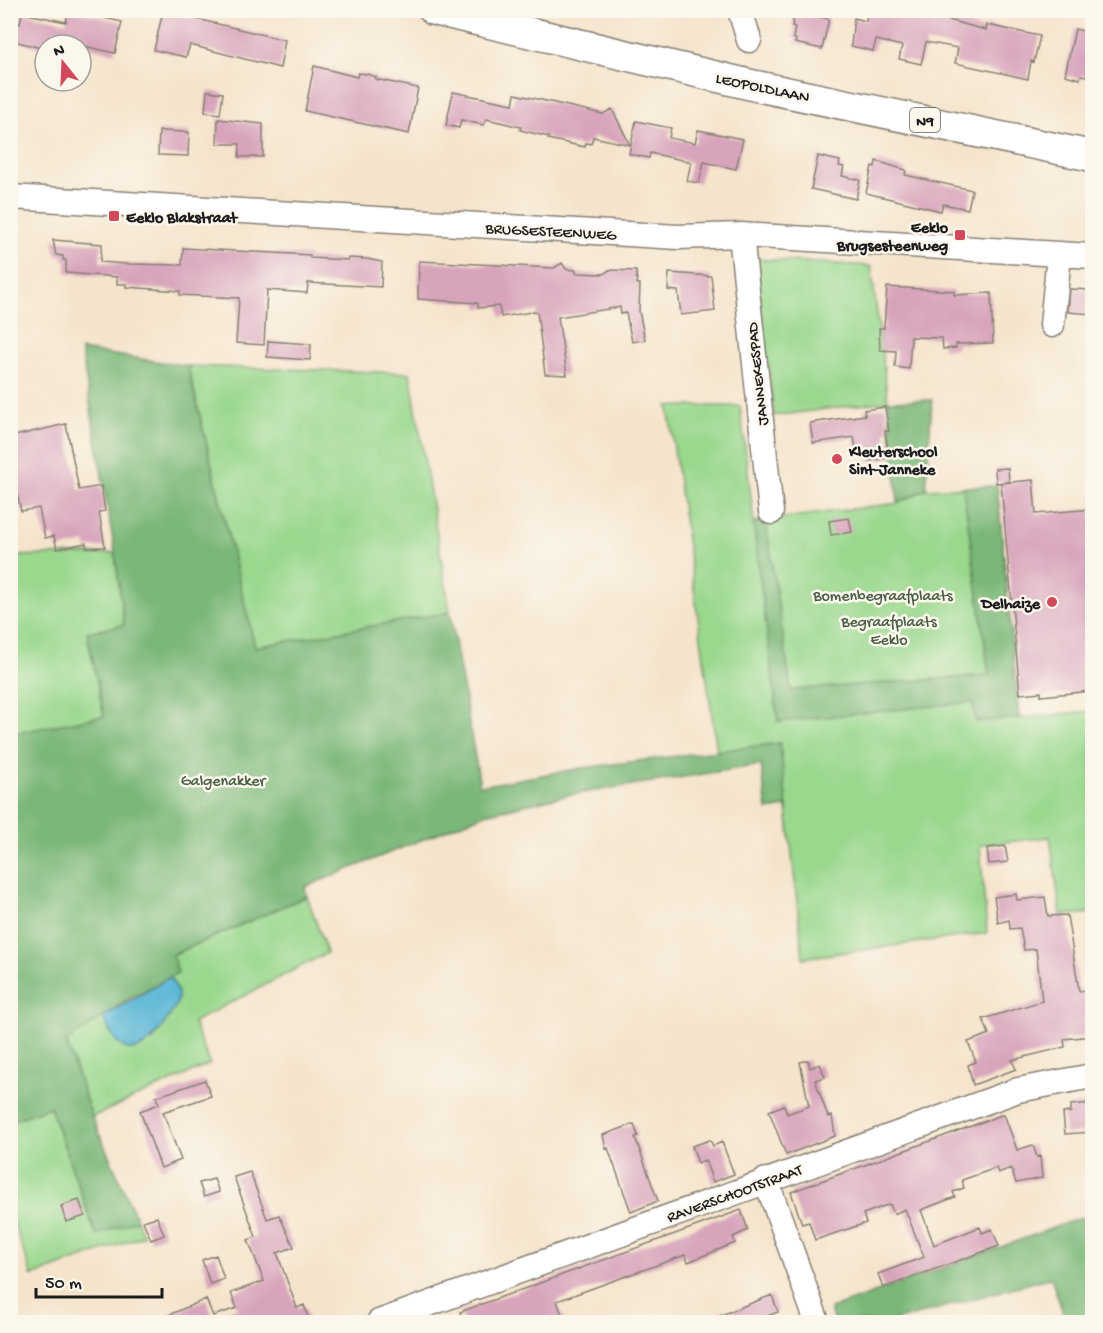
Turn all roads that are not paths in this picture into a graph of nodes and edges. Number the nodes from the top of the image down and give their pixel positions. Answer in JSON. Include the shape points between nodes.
{"nodes":[{"id":1,"x":434,"y":10,"type":"edge"},
{"id":2,"x":740,"y":10,"type":"edge"},
{"id":3,"x":749,"y":40,"type":"dead end"},
{"id":4,"x":1092,"y":156,"type":"edge"},
{"id":5,"x":10,"y":197,"type":"edge"},
{"id":6,"x":741,"y":235,"type":"junction"},
{"id":7,"x":1059,"y":255,"type":"junction"},
{"id":8,"x":1092,"y":256,"type":"edge"},
{"id":9,"x":1052,"y":325,"type":"dead end"},
{"id":10,"x":771,"y":512,"type":"dead end"},
{"id":11,"x":1092,"y":1076,"type":"edge"},
{"id":12,"x":766,"y":1180,"type":"junction"},
{"id":13,"x":426,"y":1314,"type":"edge"},
{"id":14,"x":379,"y":1323,"type":"edge"},
{"id":15,"x":817,"y":1323,"type":"edge"}],
"edges":[{"from":1,"to":4,"type":"main road","name":"LEOPOLDLAAN","number":"N9","via":[[756,86]]},
{"from":2,"to":3,"type":"street"},
{"from":5,"to":6,"type":"street","name":"BRUGSESTEENWEG","via":[[678,237]]},
{"from":6,"to":7,"type":"street","name":"BRUGSESTEENWEG"},
{"from":6,"to":10,"type":"street","name":"JANNEKESPAD"},
{"from":7,"to":8,"type":"street","name":"BRUGSESTEENWEG"},
{"from":7,"to":9,"type":"street"},
{"from":11,"to":12,"type":"street","name":"RAVERSCHOOTSTRAAT","via":[[1018,1090]]},
{"from":12,"to":13,"type":"street","name":"RAVERSCHOOTSTRAAT"},
{"from":12,"to":15,"type":"street"},
{"from":13,"to":14,"type":"street","name":"RAVERSCHOOTSTRAAT"}]}
